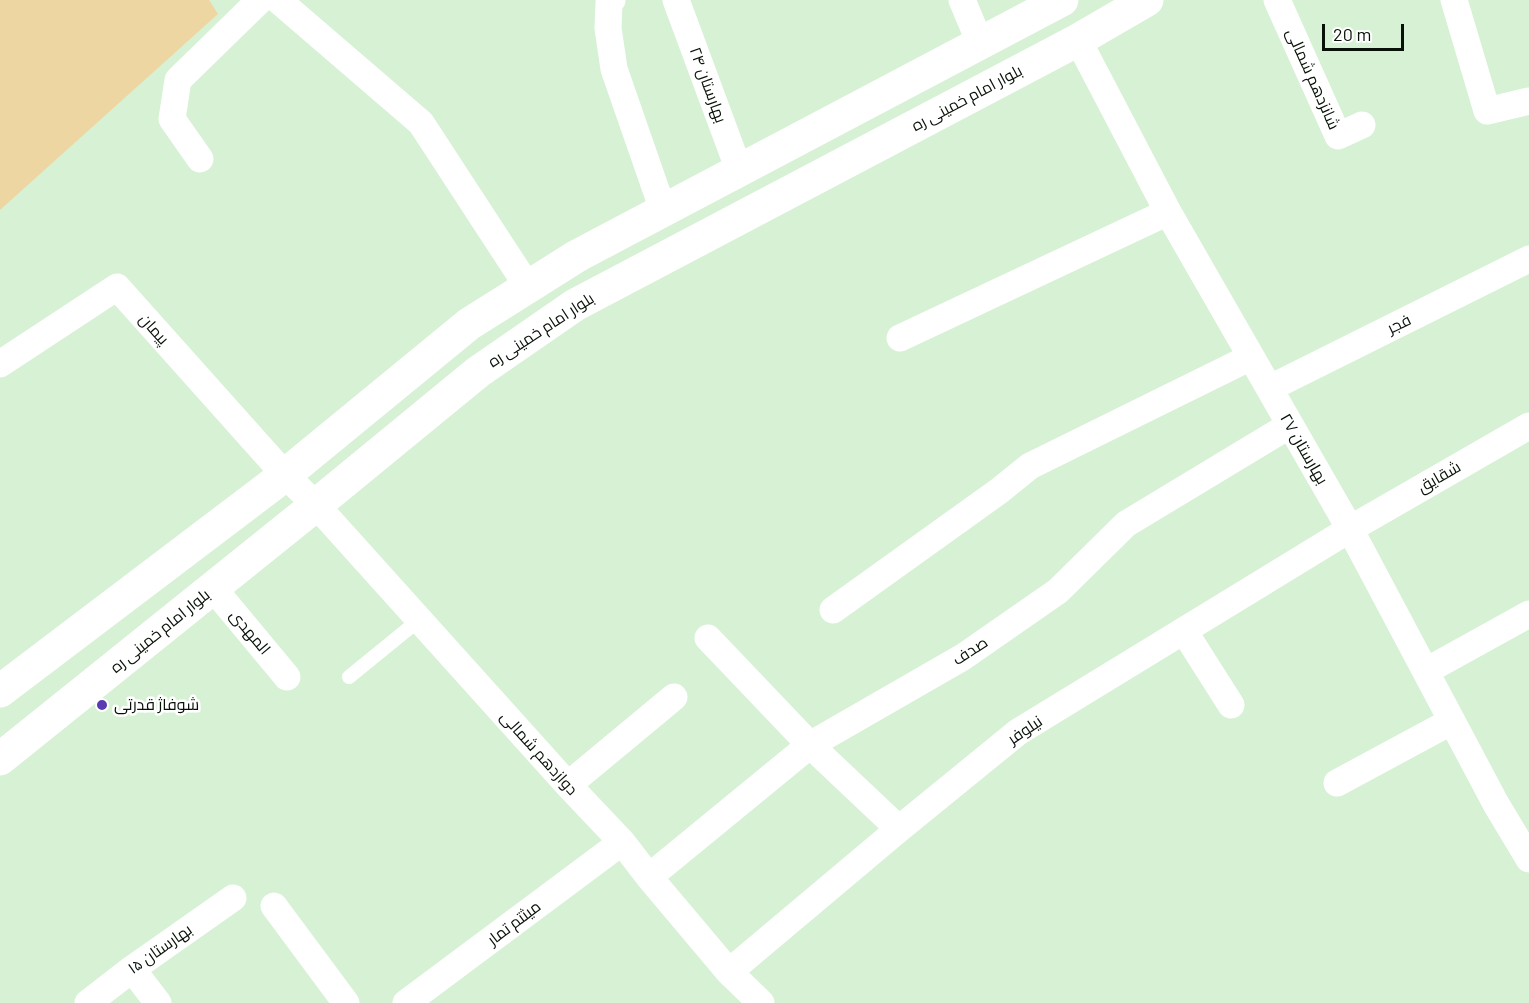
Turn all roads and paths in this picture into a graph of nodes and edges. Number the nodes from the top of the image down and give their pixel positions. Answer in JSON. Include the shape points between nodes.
{"nodes":[{"id":1,"x":260,"y":0,"type":"edge"},
{"id":2,"x":278,"y":0,"type":"edge"},
{"id":3,"x":612,"y":0,"type":"edge"},
{"id":4,"x":676,"y":0,"type":"edge"},
{"id":5,"x":962,"y":0,"type":"edge"},
{"id":6,"x":1062,"y":0,"type":"edge"},
{"id":7,"x":1147,"y":0,"type":"edge"},
{"id":8,"x":1277,"y":0,"type":"edge"},
{"id":9,"x":1454,"y":0,"type":"edge"},
{"id":10,"x":1078,"y":40,"type":"junction"},
{"id":11,"x":980,"y":43,"type":"junction"},
{"id":12,"x":1529,"y":101,"type":"edge"},
{"id":13,"x":1362,"y":125,"type":"dead end"},
{"id":14,"x":200,"y":159,"type":"dead end"},
{"id":15,"x":739,"y":170,"type":"junction"},
{"id":16,"x":663,"y":210,"type":"junction"},
{"id":17,"x":1168,"y":212,"type":"junction"},
{"id":18,"x":1529,"y":259,"type":"edge"},
{"id":19,"x":528,"y":286,"type":"junction"},
{"id":20,"x":900,"y":338,"type":"dead end"},
{"id":21,"x":1251,"y":357,"type":"junction"},
{"id":22,"x":0,"y":364,"type":"edge"},
{"id":23,"x":1270,"y":388,"type":"junction"},
{"id":24,"x":1290,"y":425,"type":"junction"},
{"id":25,"x":1529,"y":426,"type":"edge"},
{"id":26,"x":285,"y":475,"type":"junction"},
{"id":27,"x":316,"y":505,"type":"junction"},
{"id":28,"x":1350,"y":529,"type":"junction"},
{"id":29,"x":213,"y":588,"type":"junction"},
{"id":30,"x":833,"y":610,"type":"dead end"},
{"id":31,"x":1529,"y":614,"type":"edge"},
{"id":32,"x":419,"y":620,"type":"junction"},
{"id":33,"x":1184,"y":631,"type":"junction"},
{"id":34,"x":708,"y":638,"type":"dead end"},
{"id":35,"x":1426,"y":671,"type":"junction"},
{"id":36,"x":287,"y":677,"type":"dead end"},
{"id":37,"x":349,"y":677,"type":"dead end"},
{"id":38,"x":0,"y":691,"type":"edge"},
{"id":39,"x":674,"y":697,"type":"dead end"},
{"id":40,"x":1231,"y":705,"type":"dead end"},
{"id":41,"x":1452,"y":721,"type":"junction"},
{"id":42,"x":810,"y":745,"type":"junction"},
{"id":43,"x":0,"y":759,"type":"edge"},
{"id":44,"x":1337,"y":783,"type":"dead end"},
{"id":45,"x":568,"y":785,"type":"junction"},
{"id":46,"x":899,"y":829,"type":"junction"},
{"id":47,"x":622,"y":842,"type":"junction"},
{"id":48,"x":1529,"y":859,"type":"edge"},
{"id":49,"x":649,"y":877,"type":"junction"},
{"id":50,"x":233,"y":898,"type":"dead end"},
{"id":51,"x":274,"y":906,"type":"dead end"},
{"id":52,"x":132,"y":969,"type":"junction"},
{"id":53,"x":729,"y":972,"type":"junction"},
{"id":54,"x":88,"y":1003,"type":"edge"},
{"id":55,"x":158,"y":1003,"type":"edge"},
{"id":56,"x":346,"y":1003,"type":"edge"},
{"id":57,"x":406,"y":1003,"type":"edge"},
{"id":58,"x":761,"y":1003,"type":"edge"}],
"edges":[{"from":1,"to":14,"type":"street","via":[[178,80],[172,119]]},
{"from":2,"to":19,"type":"street","via":[[422,123]]},
{"from":3,"to":16,"type":"street","via":[[608,28],[614,69]]},
{"from":4,"to":15,"type":"street","name":"بهارستان ۲۴"},
{"from":5,"to":11,"type":"street"},
{"from":6,"to":11,"type":"main road"},
{"from":7,"to":10,"type":"main road","name":"بلوار امام خمینی ره"},
{"from":8,"to":13,"type":"street","name":"شانزدهم شمالی","via":[[1338,136]]},
{"from":9,"to":12,"type":"street","via":[[1487,111]]},
{"from":10,"to":17,"type":"street","name":"بهارستان ۲۷"},
{"from":10,"to":27,"type":"main road","name":"بلوار امام خمینی ره","via":[[575,305],[478,372]]},
{"from":11,"to":15,"type":"main road"},
{"from":15,"to":16,"type":"main road"},
{"from":16,"to":19,"type":"main road"},
{"from":17,"to":20,"type":"street"},
{"from":17,"to":21,"type":"street","name":"بهارستان ۲۷"},
{"from":18,"to":23,"type":"street","name":"فجر"},
{"from":19,"to":26,"type":"main road","via":[[468,324]]},
{"from":21,"to":23,"type":"street","name":"بهارستان ۲۷"},
{"from":21,"to":30,"type":"street","via":[[1030,466]]},
{"from":22,"to":26,"type":"street","name":"پیمان","via":[[117,287]]},
{"from":23,"to":24,"type":"street","name":"بهارستان ۲۷"},
{"from":24,"to":28,"type":"street","name":"بهارستان ۲۷"},
{"from":24,"to":42,"type":"street","name":"صدف","via":[[1126,524],[1058,591],[963,657]]},
{"from":25,"to":28,"type":"street","name":"شقایق"},
{"from":26,"to":27,"type":"street","name":"دوازدهم شمالی"},
{"from":26,"to":38,"type":"main road"},
{"from":27,"to":29,"type":"main road","name":"بلوار امام خمینی ره"},
{"from":27,"to":32,"type":"street","name":"دوازدهم شمالی"},
{"from":28,"to":33,"type":"street","name":"نیلوفر"},
{"from":28,"to":35,"type":"street","name":"بهارستان ۲۷"},
{"from":29,"to":36,"type":"street","name":"المهدی"},
{"from":29,"to":43,"type":"main road","name":"بلوار امام خمینی ره"},
{"from":31,"to":35,"type":"street"},
{"from":32,"to":37,"type":"lane"},
{"from":32,"to":45,"type":"street","name":"دوازدهم شمالی"},
{"from":33,"to":40,"type":"street"},
{"from":33,"to":46,"type":"street","name":"نیلوفر","via":[[1018,732]]},
{"from":34,"to":42,"type":"street"},
{"from":35,"to":41,"type":"street","name":"بهارستان ۲۷"},
{"from":39,"to":45,"type":"street"},
{"from":41,"to":44,"type":"street"},
{"from":41,"to":48,"type":"street","name":"بهارستان ۲۷"},
{"from":42,"to":46,"type":"street"},
{"from":42,"to":49,"type":"street","name":"صدف"},
{"from":45,"to":47,"type":"street","name":"دوازدهم شمالی"},
{"from":46,"to":53,"type":"street","name":"نیلوفر"},
{"from":47,"to":49,"type":"street","name":"دوازدهم شمالی"},
{"from":47,"to":57,"type":"street","name":"میثتم تمار"},
{"from":49,"to":53,"type":"street","name":"دوازدهم شمالی"},
{"from":50,"to":52,"type":"street","name":"بهارستان ۱۵"},
{"from":51,"to":56,"type":"street"},
{"from":52,"to":54,"type":"street","name":"بهارستان ۱۵"},
{"from":52,"to":55,"type":"street"},
{"from":53,"to":58,"type":"street","name":"دوازدهم شمالی"}]}
